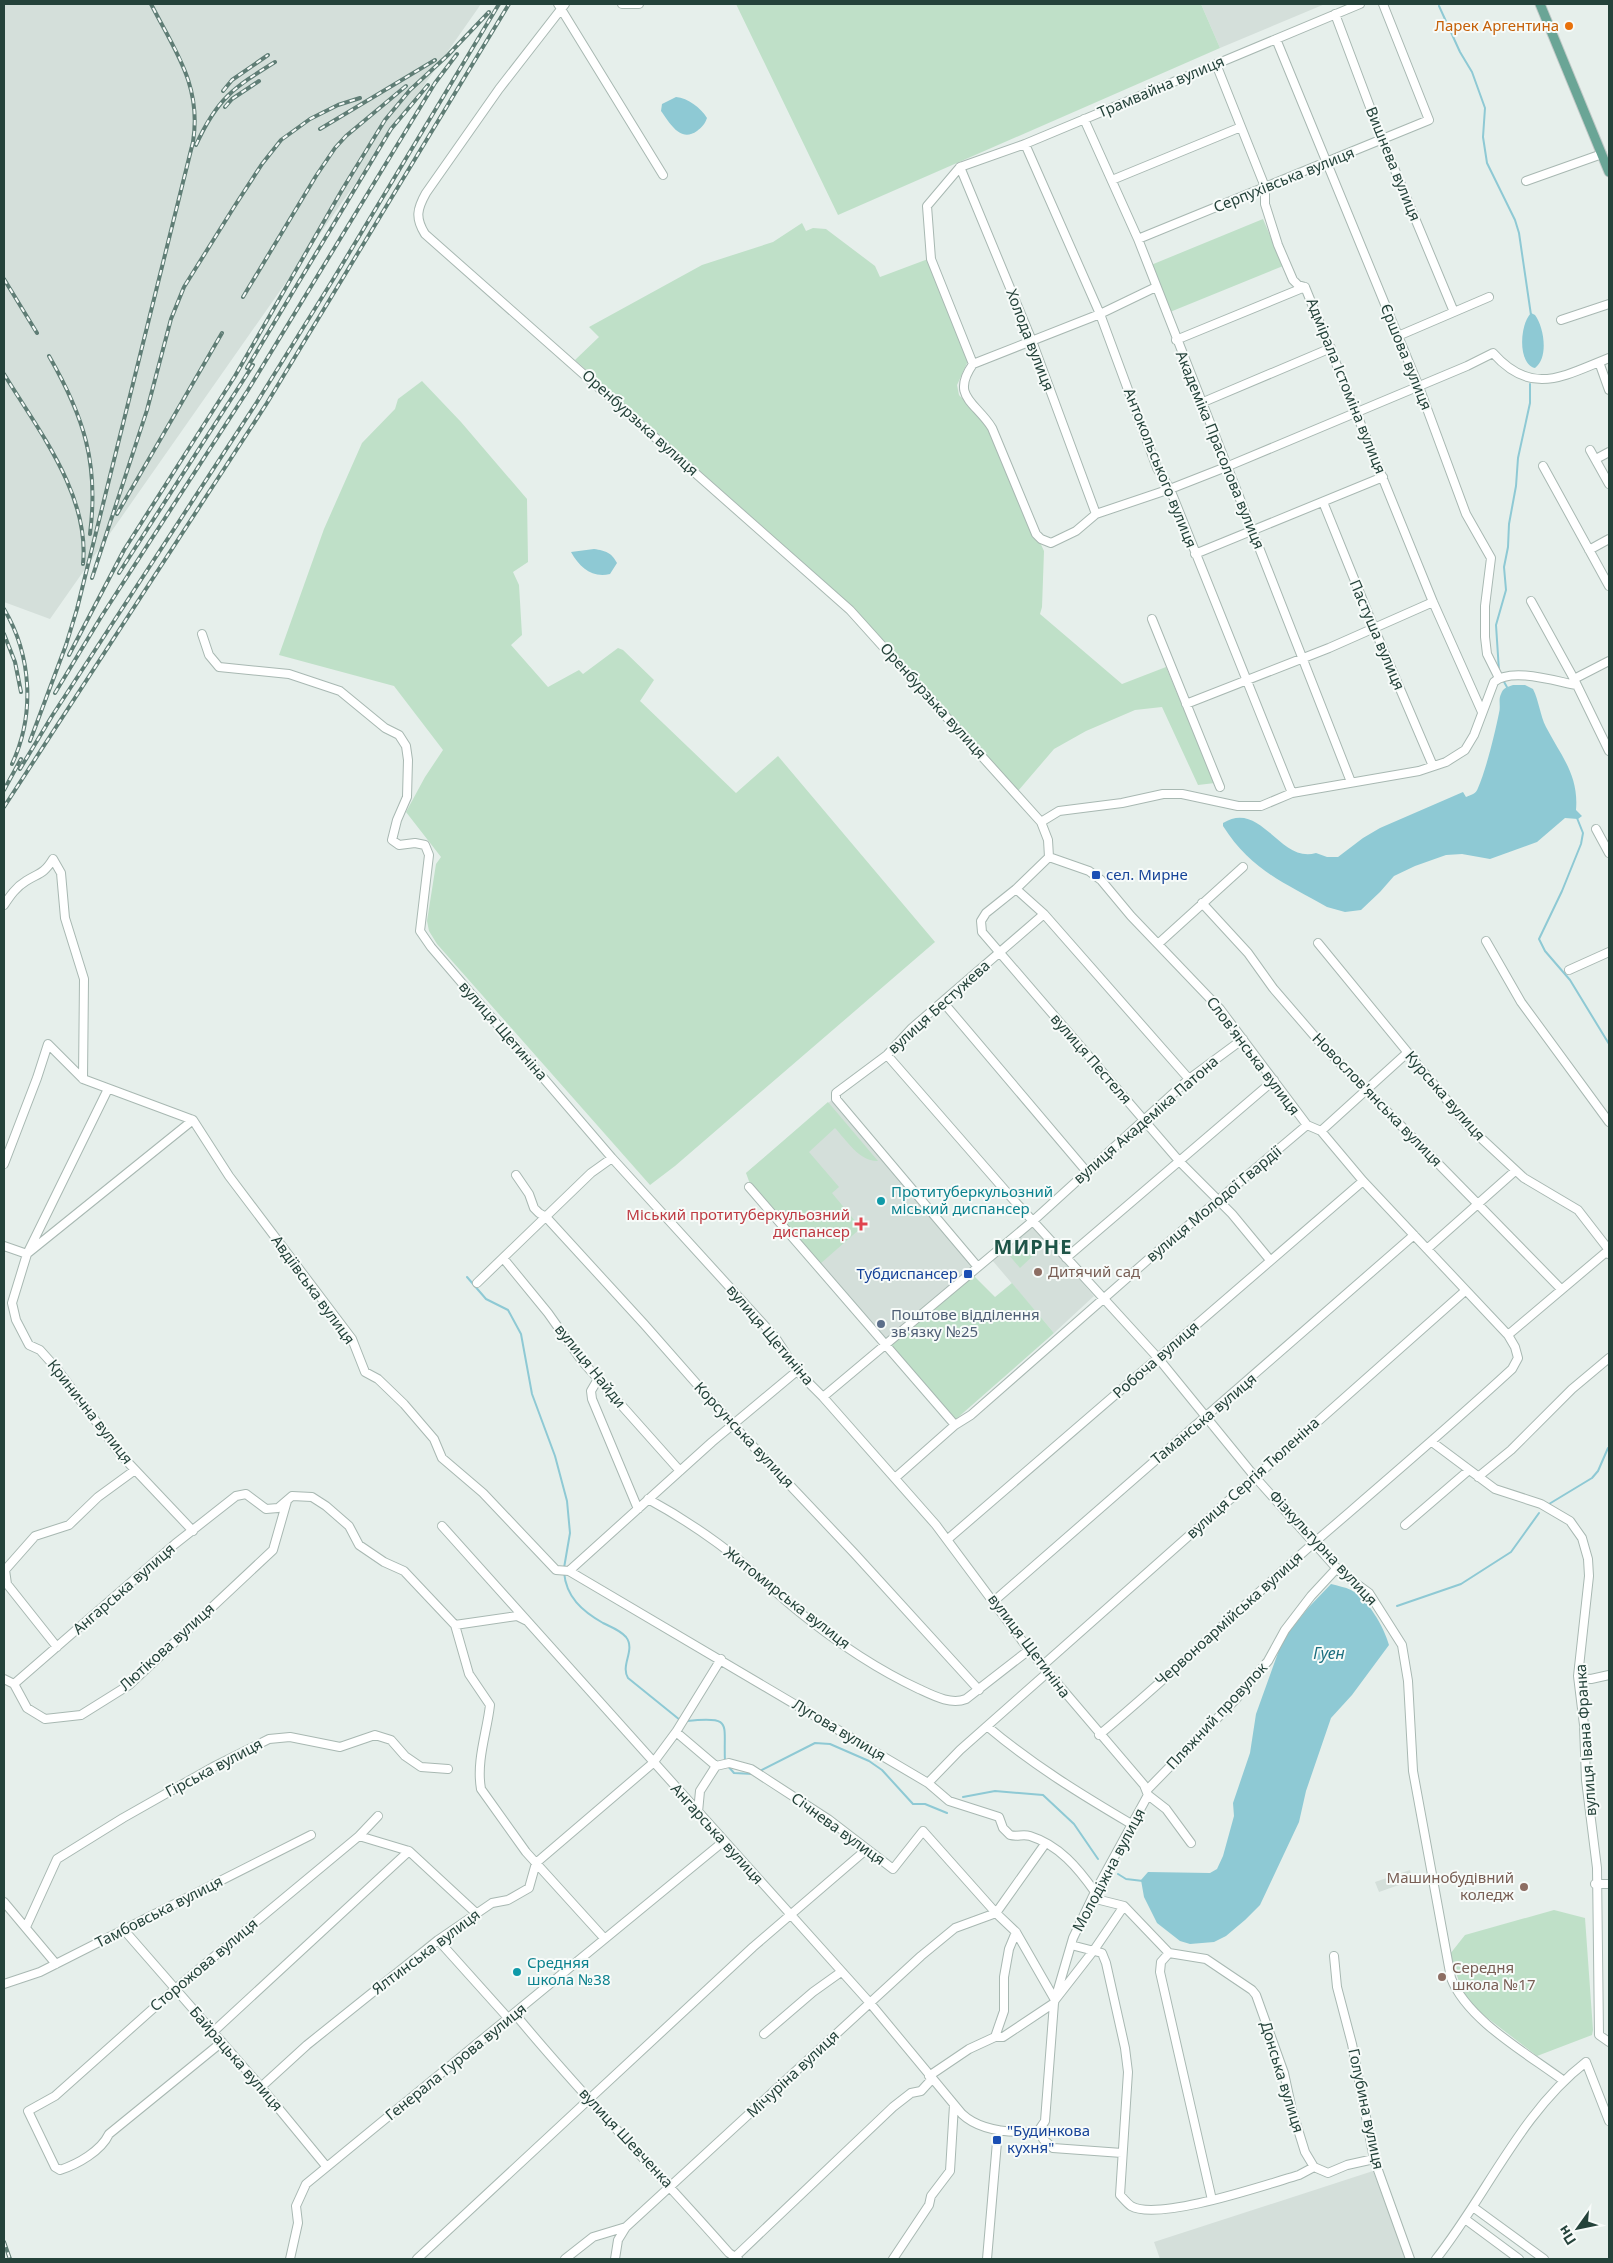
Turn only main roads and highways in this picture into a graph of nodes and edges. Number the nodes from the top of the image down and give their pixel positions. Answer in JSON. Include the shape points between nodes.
{"nodes":[{"id":1,"x":1540,"y":4,"type":"edge"},
{"id":2,"x":1609,"y":172,"type":"edge"}],
"edges":[{"from":1,"to":2,"type":"main road"}]}
